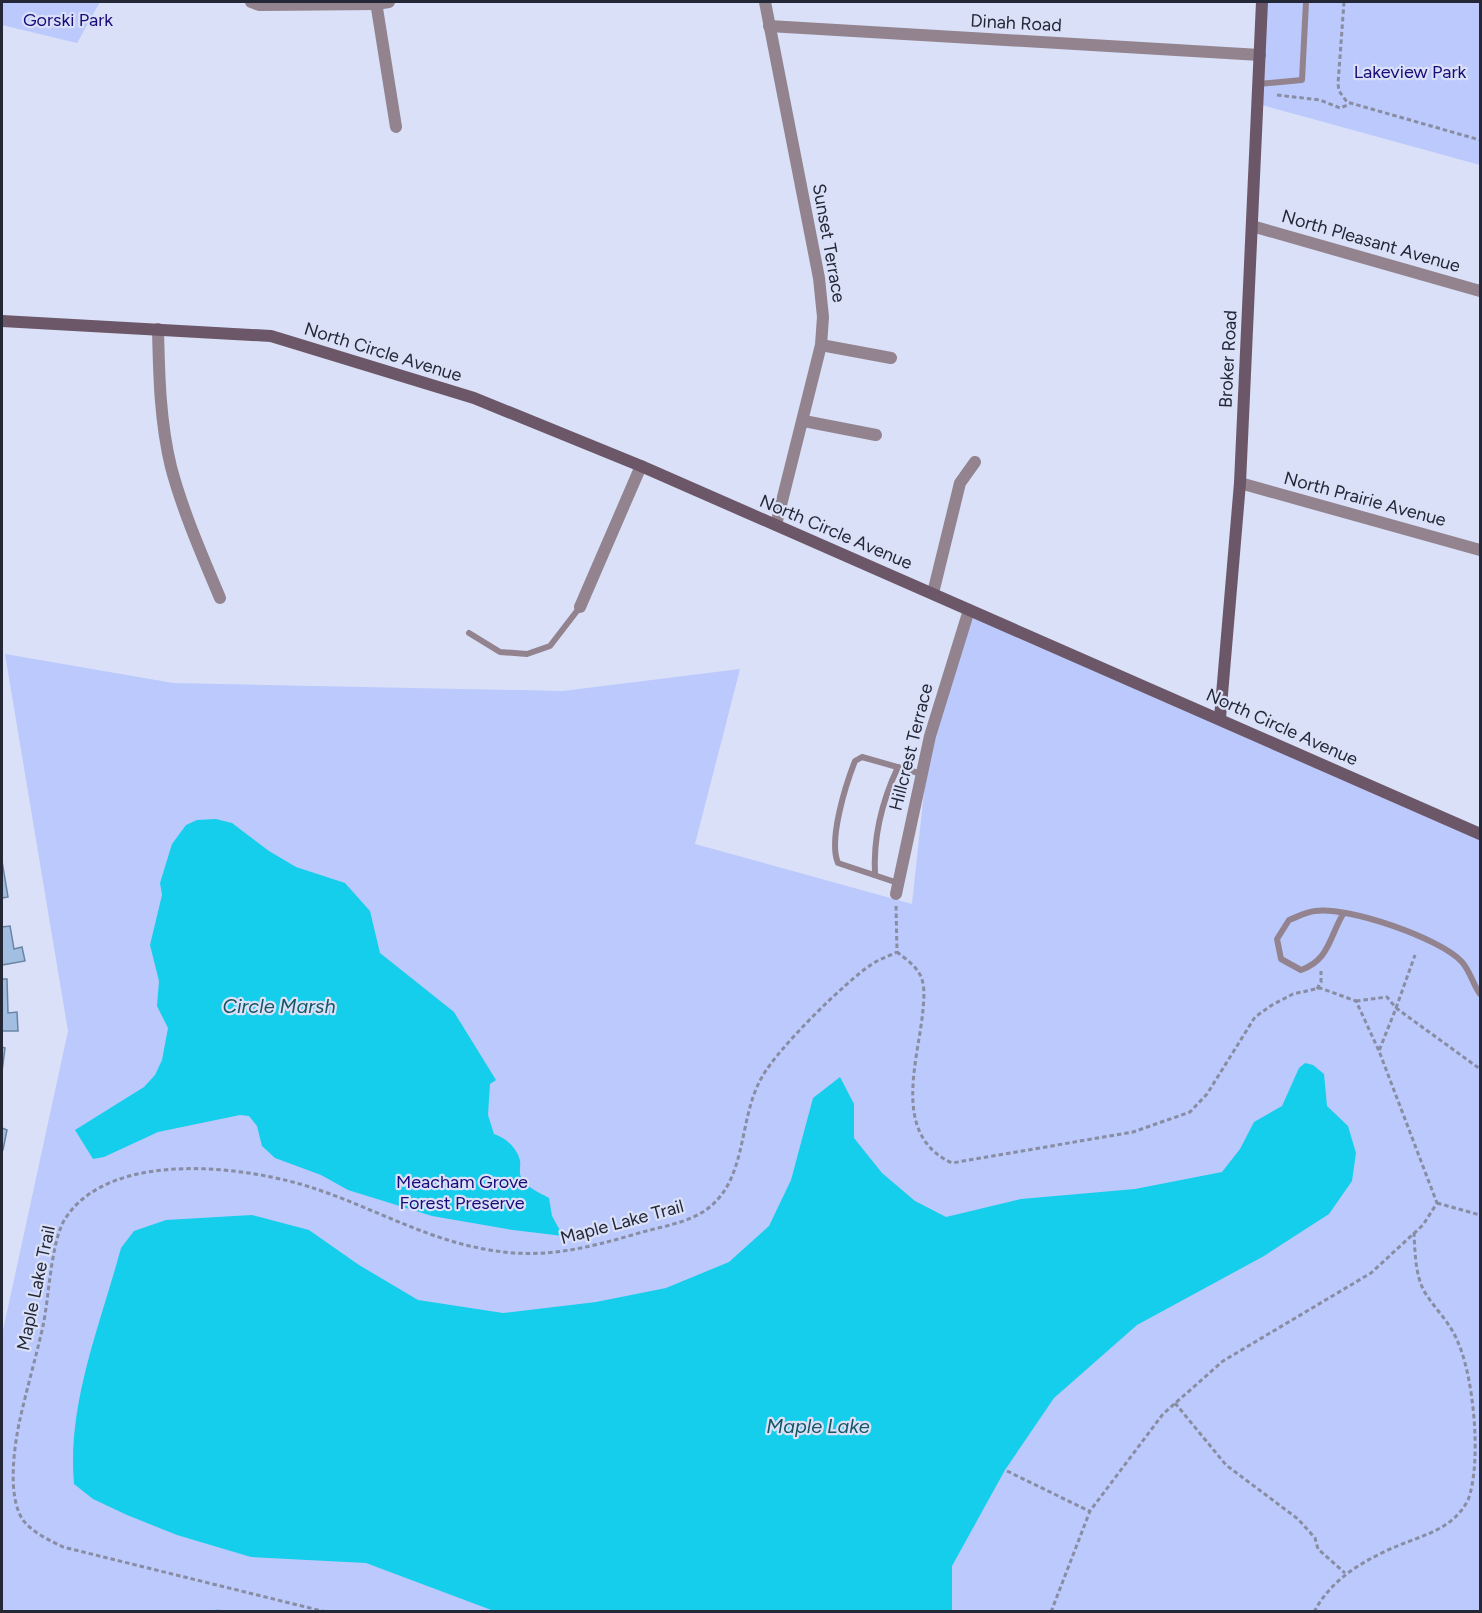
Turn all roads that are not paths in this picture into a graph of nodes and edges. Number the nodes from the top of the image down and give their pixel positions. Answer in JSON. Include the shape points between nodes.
{"nodes":[{"id":1,"x":250,"y":2,"type":"edge"},
{"id":2,"x":389,"y":2,"type":"edge"},
{"id":3,"x":765,"y":2,"type":"edge"},
{"id":4,"x":1262,"y":2,"type":"edge"},
{"id":5,"x":1306,"y":2,"type":"edge"},
{"id":6,"x":376,"y":3,"type":"edge"},
{"id":7,"x":769,"y":26,"type":"junction"},
{"id":8,"x":1260,"y":55,"type":"junction"},
{"id":9,"x":1258,"y":84,"type":"junction"},
{"id":10,"x":396,"y":127,"type":"dead end"},
{"id":11,"x":1252,"y":226,"type":"junction"},
{"id":12,"x":1480,"y":291,"type":"edge"},
{"id":13,"x":2,"y":321,"type":"edge"},
{"id":14,"x":158,"y":329,"type":"junction"},
{"id":15,"x":821,"y":345,"type":"junction"},
{"id":16,"x":891,"y":358,"type":"dead end"},
{"id":17,"x":804,"y":421,"type":"junction"},
{"id":18,"x":876,"y":435,"type":"dead end"},
{"id":19,"x":975,"y":462,"type":"dead end"},
{"id":20,"x":641,"y":466,"type":"junction"},
{"id":21,"x":1240,"y":483,"type":"junction"},
{"id":22,"x":776,"y":525,"type":"junction"},
{"id":23,"x":1480,"y":550,"type":"edge"},
{"id":24,"x":933,"y":593,"type":"junction"},
{"id":25,"x":220,"y":598,"type":"dead end"},
{"id":26,"x":580,"y":607,"type":"joint"},
{"id":27,"x":969,"y":610,"type":"junction"},
{"id":28,"x":469,"y":633,"type":"dead end"},
{"id":29,"x":1220,"y":718,"type":"junction"},
{"id":30,"x":898,"y":767,"type":"junction"},
{"id":31,"x":922,"y":774,"type":"junction"},
{"id":32,"x":1480,"y":834,"type":"edge"},
{"id":33,"x":875,"y":875,"type":"junction"},
{"id":34,"x":897,"y":888,"type":"joint"},
{"id":35,"x":1343,"y":914,"type":"junction"},
{"id":36,"x":1480,"y":994,"type":"edge"}],
"edges":[{"from":1,"to":6,"type":"street"},
{"from":2,"to":6,"type":"street"},
{"from":3,"to":7,"type":"street","name":"Sunset Terrace"},
{"from":4,"to":8,"type":"street","name":"Broker Road"},
{"from":5,"to":9,"type":"lane","via":[[1302,80]]},
{"from":6,"to":10,"type":"street"},
{"from":7,"to":8,"type":"street","name":"Dinah Road"},
{"from":7,"to":15,"type":"street","name":"Sunset Terrace","via":[[819,278]]},
{"from":8,"to":9,"type":"street","name":"Broker Road"},
{"from":9,"to":11,"type":"street","name":"Broker Road"},
{"from":11,"to":12,"type":"street","name":"North Pleasant Avenue"},
{"from":11,"to":21,"type":"street","name":"Broker Road"},
{"from":13,"to":14,"type":"street","name":"North Circle Avenue"},
{"from":14,"to":20,"type":"street","name":"North Circle Avenue","via":[[271,336],[474,398]]},
{"from":14,"to":25,"type":"street","via":[[160,393],[171,467]]},
{"from":15,"to":16,"type":"street"},
{"from":15,"to":17,"type":"street","name":"Sunset Terrace"},
{"from":17,"to":18,"type":"street"},
{"from":17,"to":22,"type":"street","name":"Sunset Terrace"},
{"from":19,"to":24,"type":"street","via":[[960,483]]},
{"from":20,"to":22,"type":"street","name":"North Circle Avenue"},
{"from":20,"to":26,"type":"street"},
{"from":21,"to":23,"type":"street","name":"North Prairie Avenue"},
{"from":21,"to":29,"type":"street","name":"Broker Road"},
{"from":22,"to":24,"type":"street","name":"North Circle Avenue"},
{"from":24,"to":27,"type":"street","name":"North Circle Avenue"},
{"from":26,"to":28,"type":"lane","via":[[550,646],[527,654],[500,652]]},
{"from":27,"to":29,"type":"street","name":"North Circle Avenue"},
{"from":27,"to":31,"type":"street","name":"Hillcrest Terrace"},
{"from":29,"to":32,"type":"street","name":"North Circle Avenue"},
{"from":30,"to":31,"type":"lane"},
{"from":30,"to":33,"type":"lane","via":[[880,818],[874,851]]},
{"from":30,"to":33,"type":"lane","via":[[862,758],[855,761],[841,812],[833,851],[838,863]]},
{"from":31,"to":34,"type":"street","name":"Hillcrest Terrace"},
{"from":33,"to":34,"type":"lane"},
{"from":35,"to":35,"type":"lane","via":[[1316,910],[1289,920],[1277,939],[1281,959],[1301,970],[1317,963]]},
{"from":35,"to":36,"type":"lane","via":[[1389,923],[1438,946],[1461,962]]}]}
